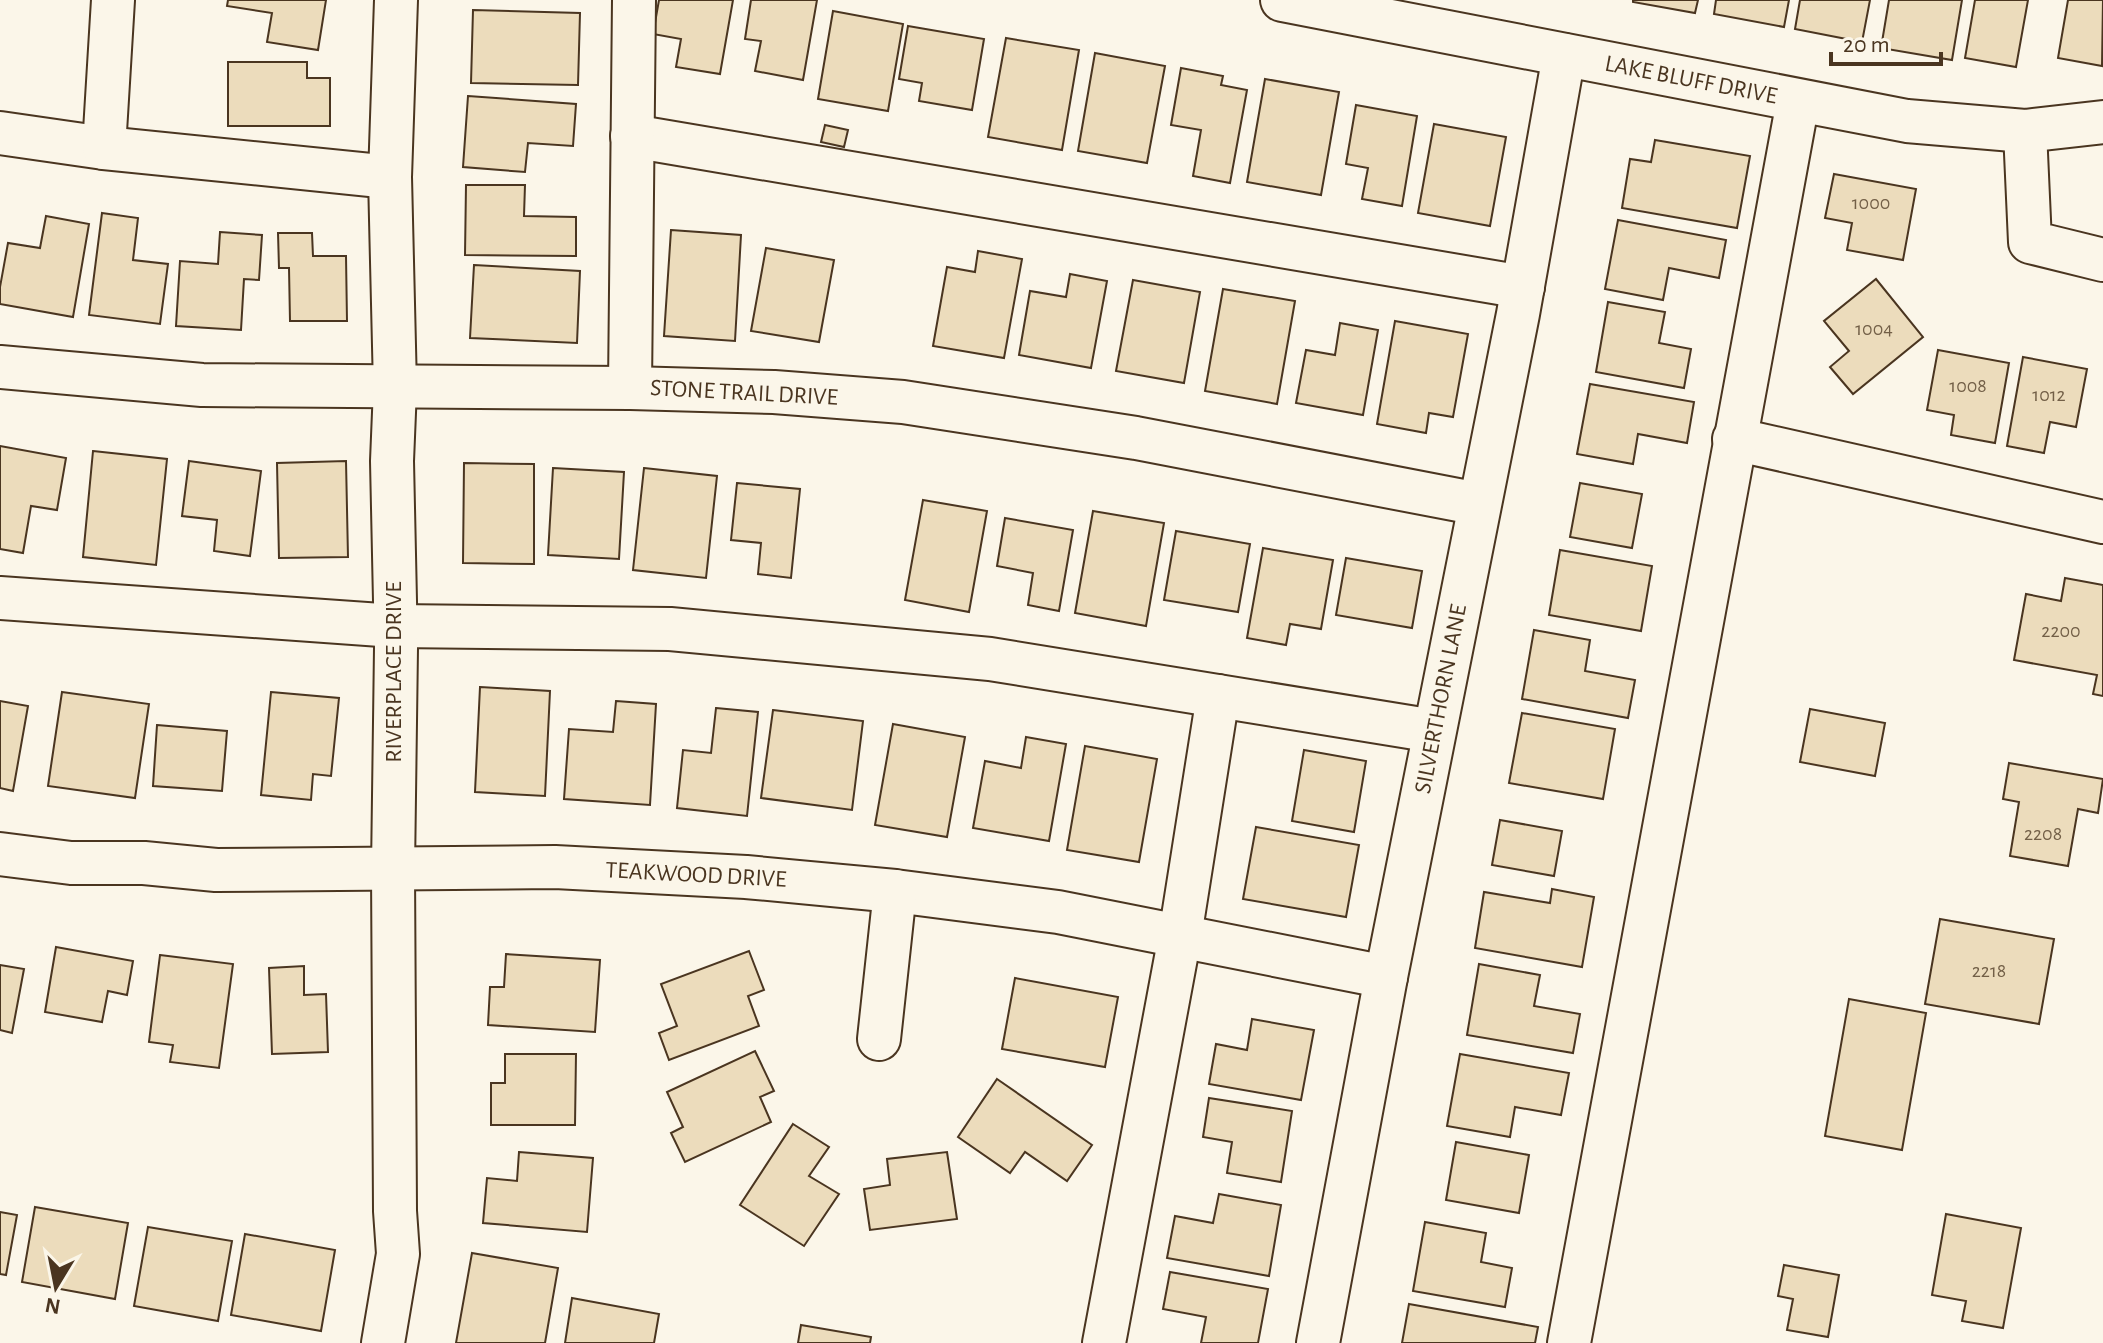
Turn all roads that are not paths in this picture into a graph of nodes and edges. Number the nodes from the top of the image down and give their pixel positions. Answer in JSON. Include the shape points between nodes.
{"nodes":[{"id":1,"x":113,"y":0,"type":"edge"},
{"id":2,"x":396,"y":0,"type":"edge"},
{"id":3,"x":634,"y":0,"type":"edge"},
{"id":4,"x":1282,"y":0,"type":"edge"},
{"id":5,"x":1564,"y":55,"type":"junction"},
{"id":6,"x":1798,"y":101,"type":"junction"},
{"id":7,"x":2103,"y":122,"type":"edge"},
{"id":8,"x":2025,"y":131,"type":"junction"},
{"id":9,"x":0,"y":133,"type":"edge"},
{"id":10,"x":632,"y":136,"type":"junction"},
{"id":11,"x":104,"y":148,"type":"junction"},
{"id":12,"x":390,"y":177,"type":"junction"},
{"id":13,"x":2103,"y":260,"type":"edge"},
{"id":14,"x":1523,"y":287,"type":"junction"},
{"id":15,"x":0,"y":367,"type":"edge"},
{"id":16,"x":395,"y":388,"type":"junction"},
{"id":17,"x":630,"y":388,"type":"junction"},
{"id":18,"x":1734,"y":439,"type":"junction"},
{"id":19,"x":1479,"y":504,"type":"junction"},
{"id":20,"x":2103,"y":522,"type":"edge"},
{"id":21,"x":0,"y":598,"type":"edge"},
{"id":22,"x":395,"y":626,"type":"junction"},
{"id":23,"x":1218,"y":696,"type":"junction"},
{"id":24,"x":1434,"y":731,"type":"junction"},
{"id":25,"x":0,"y":854,"type":"edge"},
{"id":26,"x":393,"y":870,"type":"junction"},
{"id":27,"x":895,"y":891,"type":"junction"},
{"id":28,"x":1180,"y":936,"type":"junction"},
{"id":29,"x":1386,"y":977,"type":"junction"},
{"id":30,"x":879,"y":1039,"type":"dead end"},
{"id":31,"x":383,"y":1343,"type":"edge"},
{"id":32,"x":1104,"y":1343,"type":"edge"},
{"id":33,"x":1318,"y":1343,"type":"edge"},
{"id":34,"x":1569,"y":1343,"type":"edge"}],
"edges":[{"from":1,"to":11,"type":"street"},
{"from":2,"to":12,"type":"street","name":"RIVERPLACE DRIVE"},
{"from":3,"to":10,"type":"street"},
{"from":4,"to":5,"type":"street","name":"LAKE BLUFF DRIVE"},
{"from":5,"to":6,"type":"street","name":"LAKE BLUFF DRIVE"},
{"from":5,"to":14,"type":"street","name":"SILVERTHORN LANE"},
{"from":6,"to":8,"type":"street","name":"LAKE BLUFF DRIVE","via":[[1907,121]]},
{"from":6,"to":18,"type":"street"},
{"from":7,"to":8,"type":"street","name":"LAKE BLUFF DRIVE"},
{"from":8,"to":13,"type":"street","via":[[2030,242]]},
{"from":9,"to":11,"type":"street"},
{"from":10,"to":14,"type":"street"},
{"from":10,"to":17,"type":"street"},
{"from":11,"to":12,"type":"street"},
{"from":12,"to":16,"type":"street","name":"RIVERPLACE DRIVE"},
{"from":14,"to":19,"type":"street","name":"SILVERTHORN LANE"},
{"from":15,"to":16,"type":"street","name":"STONE TRAIL DRIVE","via":[[202,385]]},
{"from":16,"to":17,"type":"street","name":"STONE TRAIL DRIVE"},
{"from":16,"to":22,"type":"street","name":"RIVERPLACE DRIVE"},
{"from":17,"to":19,"type":"street","name":"STONE TRAIL DRIVE","via":[[903,402],[1136,438]]},
{"from":18,"to":20,"type":"street"},
{"from":18,"to":34,"type":"street"},
{"from":19,"to":24,"type":"street","name":"SILVERTHORN LANE"},
{"from":21,"to":22,"type":"street"},
{"from":22,"to":23,"type":"street","via":[[670,629],[990,659]]},
{"from":22,"to":26,"type":"street","name":"RIVERPLACE DRIVE"},
{"from":23,"to":24,"type":"street"},
{"from":23,"to":28,"type":"street"},
{"from":24,"to":29,"type":"street","name":"SILVERTHORN LANE"},
{"from":25,"to":26,"type":"street","name":"TEAKWOOD DRIVE","via":[[216,870]]},
{"from":26,"to":27,"type":"street","name":"TEAKWOOD DRIVE","via":[[555,867]]},
{"from":26,"to":31,"type":"street","name":"RIVERPLACE DRIVE","via":[[398,1254]]},
{"from":27,"to":28,"type":"street","name":"TEAKWOOD DRIVE","via":[[1058,912]]},
{"from":27,"to":30,"type":"street"},
{"from":28,"to":29,"type":"street","name":"TEAKWOOD DRIVE"},
{"from":28,"to":32,"type":"street"},
{"from":29,"to":33,"type":"street","name":"SILVERTHORN LANE"}]}
